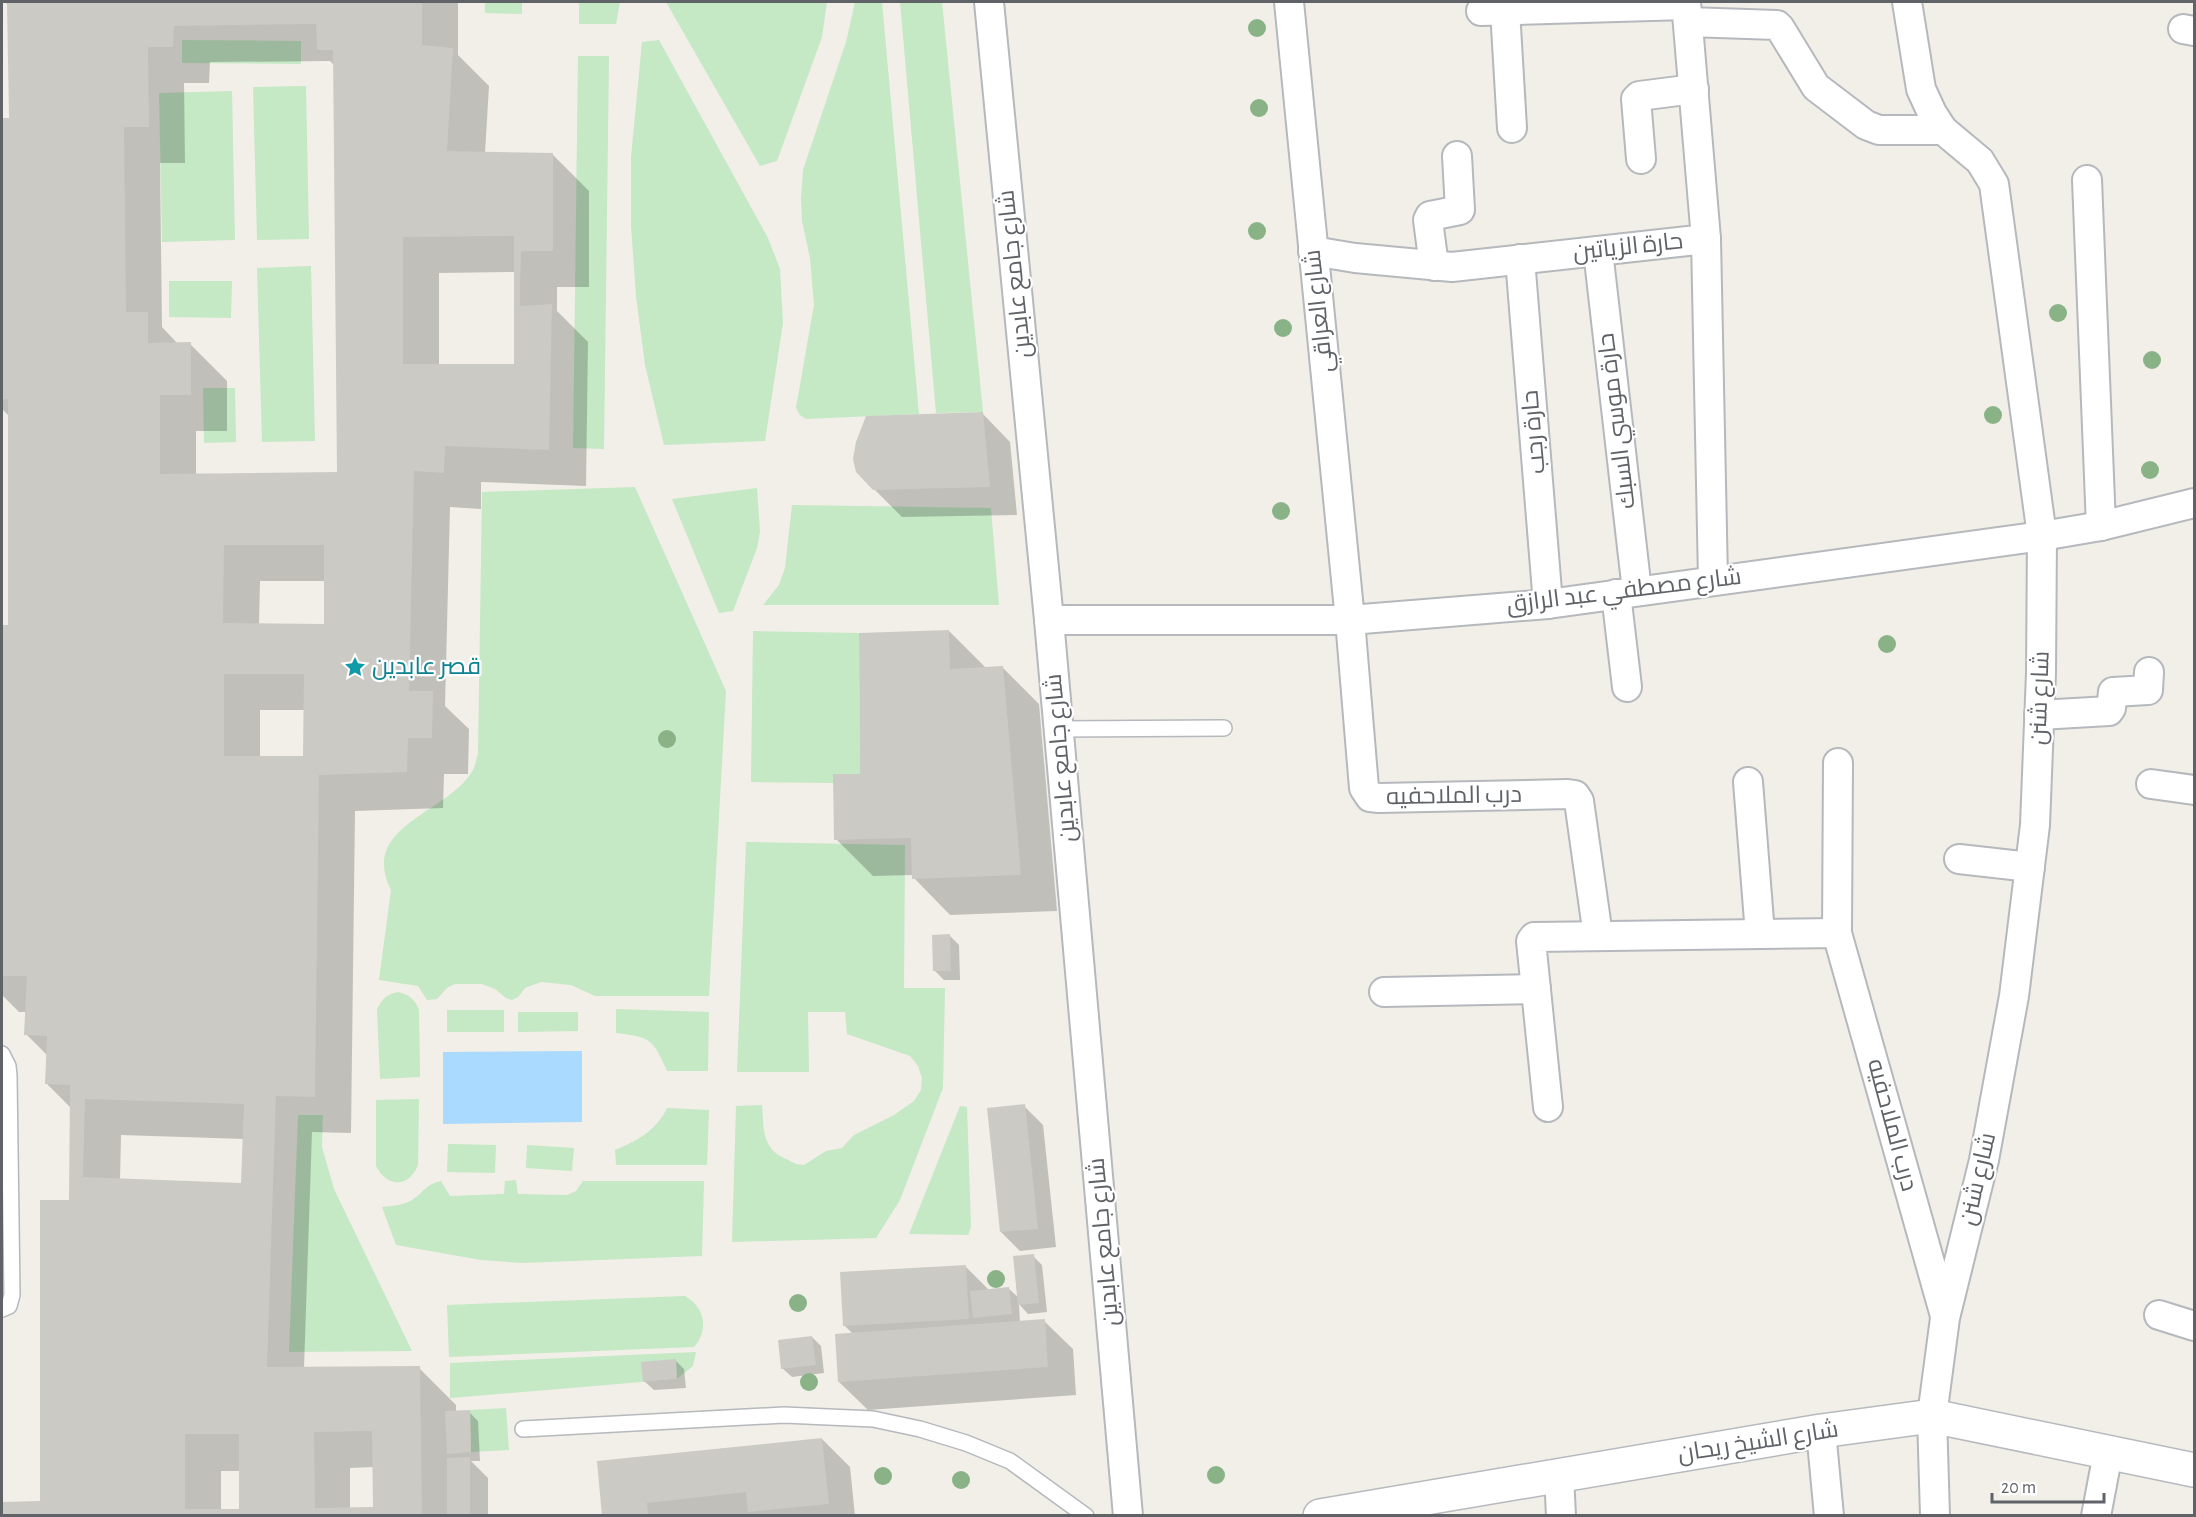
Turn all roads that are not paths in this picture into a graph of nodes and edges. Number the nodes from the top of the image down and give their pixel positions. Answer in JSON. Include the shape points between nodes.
{"nodes":[{"id":1,"x":989,"y":2,"type":"edge"},
{"id":2,"x":1290,"y":2,"type":"edge"},
{"id":3,"x":1907,"y":2,"type":"edge"},
{"id":4,"x":1687,"y":10,"type":"edge"},
{"id":5,"x":1694,"y":89,"type":"junction"},
{"id":6,"x":1512,"y":128,"type":"dead end"},
{"id":7,"x":1943,"y":130,"type":"junction"},
{"id":8,"x":1457,"y":156,"type":"dead end"},
{"id":9,"x":1641,"y":159,"type":"dead end"},
{"id":10,"x":2086,"y":180,"type":"dead end"},
{"id":11,"x":1707,"y":238,"type":"junction"},
{"id":12,"x":1313,"y":251,"type":"junction"},
{"id":13,"x":1598,"y":251,"type":"junction"},
{"id":14,"x":1520,"y":259,"type":"junction"},
{"id":15,"x":1434,"y":266,"type":"junction"},
{"id":16,"x":2194,"y":503,"type":"edge"},
{"id":17,"x":2101,"y":526,"type":"junction"},
{"id":18,"x":2042,"y":536,"type":"junction"},
{"id":19,"x":1713,"y":580,"type":"junction"},
{"id":20,"x":1627,"y":592,"type":"junction"},
{"id":21,"x":1548,"y":604,"type":"junction"},
{"id":22,"x":1049,"y":620,"type":"junction"},
{"id":23,"x":1350,"y":620,"type":"junction"},
{"id":24,"x":2149,"y":672,"type":"dead end"},
{"id":25,"x":1627,"y":687,"type":"dead end"},
{"id":26,"x":2039,"y":715,"type":"junction"},
{"id":27,"x":1224,"y":728,"type":"dead end"},
{"id":28,"x":1058,"y":729,"type":"junction"},
{"id":29,"x":1838,"y":763,"type":"dead end"},
{"id":30,"x":1748,"y":782,"type":"dead end"},
{"id":31,"x":2151,"y":784,"type":"dead end"},
{"id":32,"x":2194,"y":790,"type":"edge"},
{"id":33,"x":1959,"y":859,"type":"dead end"},
{"id":34,"x":2030,"y":867,"type":"junction"},
{"id":35,"x":1837,"y":933,"type":"junction"},
{"id":36,"x":1760,"y":934,"type":"junction"},
{"id":37,"x":1598,"y":936,"type":"junction"},
{"id":38,"x":1536,"y":989,"type":"junction"},
{"id":39,"x":1384,"y":992,"type":"dead end"},
{"id":40,"x":2,"y":1054,"type":"edge"},
{"id":41,"x":1548,"y":1107,"type":"dead end"},
{"id":42,"x":2,"y":1309,"type":"edge"},
{"id":43,"x":2159,"y":1315,"type":"dead end"},
{"id":44,"x":1945,"y":1318,"type":"junction"},
{"id":45,"x":2194,"y":1326,"type":"edge"},
{"id":46,"x":1932,"y":1416,"type":"junction"},
{"id":47,"x":523,"y":1429,"type":"dead end"},
{"id":48,"x":1821,"y":1431,"type":"junction"},
{"id":49,"x":2108,"y":1453,"type":"junction"},
{"id":50,"x":2194,"y":1470,"type":"edge"},
{"id":51,"x":1559,"y":1475,"type":"junction"},
{"id":52,"x":1086,"y":1515,"type":"edge"},
{"id":53,"x":1128,"y":1515,"type":"edge"},
{"id":54,"x":1320,"y":1515,"type":"edge"},
{"id":55,"x":1561,"y":1515,"type":"edge"},
{"id":56,"x":1829,"y":1515,"type":"edge"},
{"id":57,"x":1935,"y":1515,"type":"edge"},
{"id":58,"x":2096,"y":1515,"type":"edge"}],
"edges":[{"from":1,"to":22,"type":"street","name":"شارع جامع عابدين"},
{"from":2,"to":12,"type":"street","name":"شارع العراقي"},
{"from":3,"to":7,"type":"street","name":"شارع شنن","via":[[1921,89]]},
{"from":4,"to":5,"type":"street","name":"حارة الزياتين"},
{"from":4,"to":6,"type":"street","via":[[1493,11]]},
{"from":4,"to":7,"type":"street","via":[[1780,27],[1816,87],[1866,125],[1879,130]]},
{"from":5,"to":9,"type":"street","via":[[1636,99]]},
{"from":5,"to":11,"type":"street","name":"حارة الزياتين"},
{"from":7,"to":18,"type":"street","name":"شارع شنن","via":[[1980,161],[1994,184]]},
{"from":8,"to":15,"type":"street","via":[[1460,210],[1430,216],[1428,220]]},
{"from":10,"to":17,"type":"street"},
{"from":11,"to":13,"type":"street","name":"حارة الزياتين"},
{"from":11,"to":19,"type":"street"},
{"from":12,"to":15,"type":"street","name":"حارة الزياتين"},
{"from":12,"to":23,"type":"street","name":"شارع العراقي"},
{"from":13,"to":14,"type":"street","name":"حارة الزياتين"},
{"from":13,"to":20,"type":"street","name":"حارة موسي السبك"},
{"from":14,"to":15,"type":"street","name":"حارة الزياتين"},
{"from":14,"to":21,"type":"street","name":"حارة رجب"},
{"from":16,"to":17,"type":"street","name":"شارع مصطفي عبد الرازق"},
{"from":17,"to":18,"type":"street","name":"شارع مصطفي عبد الرازق"},
{"from":18,"to":19,"type":"street","name":"شارع مصطفي عبد الرازق"},
{"from":18,"to":26,"type":"street","name":"شارع شنن"},
{"from":19,"to":20,"type":"street","name":"شارع مصطفي عبد الرازق"},
{"from":20,"to":21,"type":"street","name":"شارع مصطفي عبد الرازق"},
{"from":20,"to":25,"type":"street","name":"حارة موسي السبك"},
{"from":21,"to":23,"type":"street","name":"شارع مصطفي عبد الرازق"},
{"from":22,"to":23,"type":"street","name":"شارع مصطفي عبد الرازق"},
{"from":22,"to":28,"type":"street","name":"شارع جامع عابدين"},
{"from":23,"to":37,"type":"street","name":"درب الملاحفيه","via":[[1364,788],[1370,797],[1575,795]]},
{"from":24,"to":26,"type":"street","via":[[2148,690],[2112,692],[2109,711]]},
{"from":26,"to":34,"type":"street","name":"شارع شنن"},
{"from":27,"to":28,"type":"lane"},
{"from":28,"to":53,"type":"street","name":"شارع جامع عابدين"},
{"from":29,"to":35,"type":"street","name":"درب الملاحفيه"},
{"from":30,"to":36,"type":"street"},
{"from":31,"to":32,"type":"street"},
{"from":33,"to":34,"type":"street"},
{"from":34,"to":44,"type":"street","name":"شارع شنن","via":[[2014,996],[1984,1160]]},
{"from":35,"to":36,"type":"street"},
{"from":35,"to":44,"type":"street","name":"درب الملاحفيه"},
{"from":36,"to":37,"type":"street"},
{"from":37,"to":38,"type":"street","via":[[1534,937]]},
{"from":38,"to":39,"type":"street"},
{"from":38,"to":41,"type":"street"},
{"from":40,"to":42,"type":"lane","via":[[9,1076],[12,1295],[9,1306]]},
{"from":43,"to":45,"type":"street"},
{"from":44,"to":46,"type":"street","name":"شارع شنن"},
{"from":46,"to":48,"type":"main road","name":"شارع الشيخ ريحان"},
{"from":46,"to":49,"type":"main road","name":"شارع الشيخ ريحان"},
{"from":46,"to":57,"type":"street","name":"شارع شنن"},
{"from":47,"to":52,"type":"lane","via":[[784,1415],[873,1419],[966,1443],[1010,1461]]},
{"from":48,"to":51,"type":"main road","name":"شارع الشيخ ريحان"},
{"from":48,"to":56,"type":"street"},
{"from":49,"to":50,"type":"main road","name":"شارع الشيخ ريحان"},
{"from":49,"to":58,"type":"street"},
{"from":51,"to":54,"type":"main road","name":"شارع الشيخ ريحان"},
{"from":51,"to":55,"type":"street"}]}
